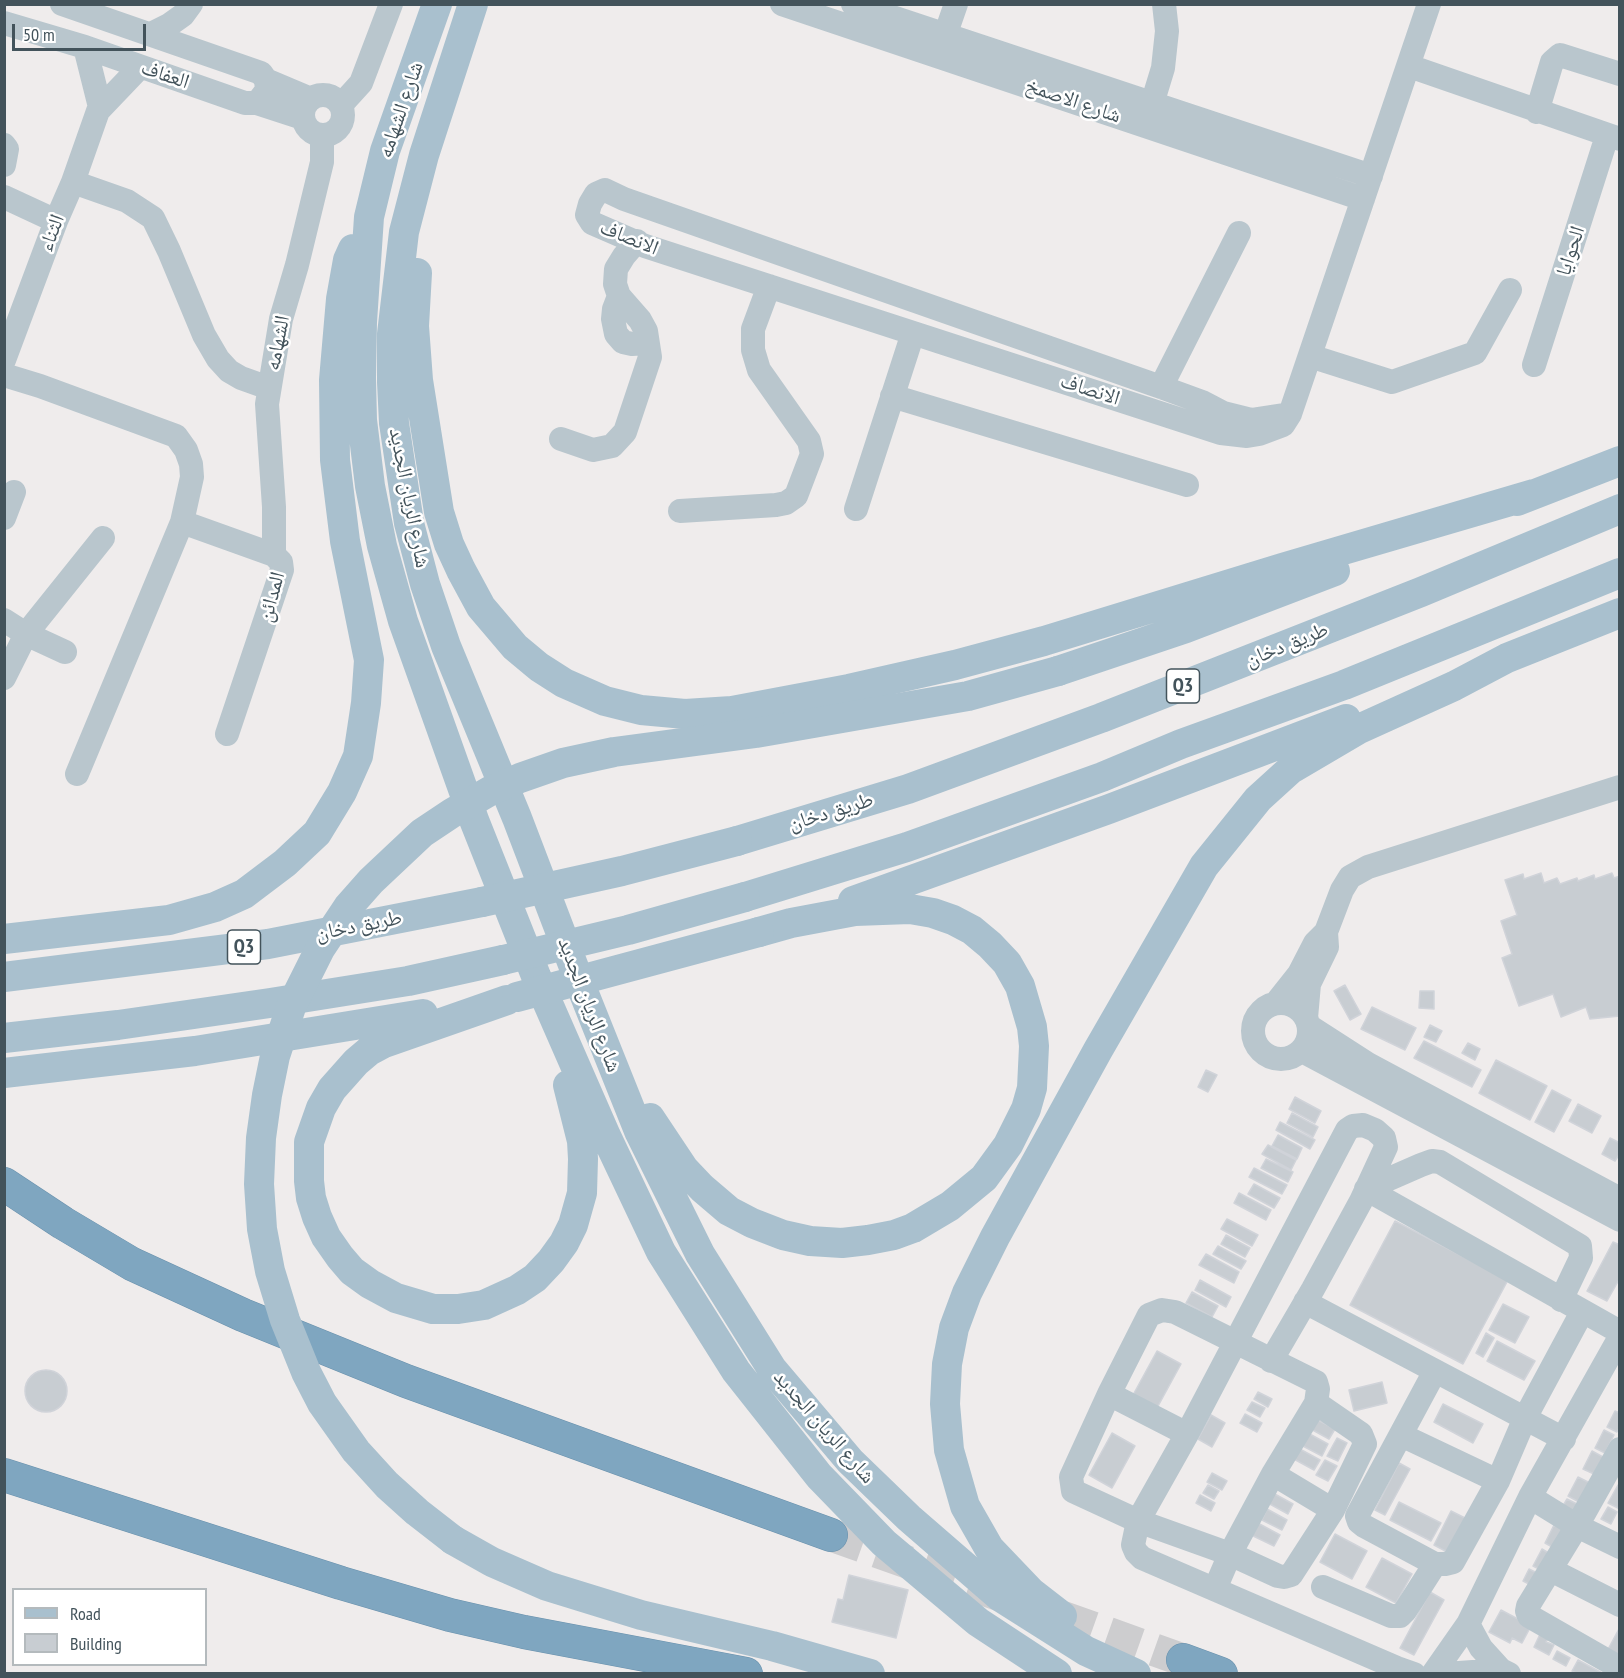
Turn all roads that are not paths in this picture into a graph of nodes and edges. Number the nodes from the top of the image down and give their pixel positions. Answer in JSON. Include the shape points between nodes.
{"nodes":[{"id":1,"x":62,"y":4,"type":"edge"},
{"id":2,"x":192,"y":4,"type":"edge"},
{"id":3,"x":391,"y":4,"type":"edge"},
{"id":4,"x":437,"y":4,"type":"edge"},
{"id":5,"x":473,"y":4,"type":"edge"},
{"id":6,"x":782,"y":4,"type":"edge"},
{"id":7,"x":853,"y":4,"type":"edge"},
{"id":8,"x":956,"y":4,"type":"edge"},
{"id":9,"x":1164,"y":4,"type":"edge"},
{"id":10,"x":1429,"y":4,"type":"edge"},
{"id":11,"x":4,"y":23,"type":"edge"},
{"id":12,"x":151,"y":34,"type":"junction"},
{"id":13,"x":942,"y":46,"type":"junction"},
{"id":14,"x":85,"y":47,"type":"junction"},
{"id":15,"x":200,"y":53,"type":"junction"},
{"id":16,"x":1409,"y":66,"type":"junction"},
{"id":17,"x":140,"y":67,"type":"junction"},
{"id":18,"x":1620,"y":74,"type":"edge"},
{"id":19,"x":266,"y":80,"type":"junction"},
{"id":20,"x":257,"y":103,"type":"junction"},
{"id":21,"x":1152,"y":104,"type":"junction"},
{"id":22,"x":341,"y":105,"type":"junction"},
{"id":23,"x":100,"y":107,"type":"junction"},
{"id":24,"x":307,"y":108,"type":"junction"},
{"id":25,"x":1537,"y":112,"type":"junction"},
{"id":26,"x":322,"y":135,"type":"junction"},
{"id":27,"x":1613,"y":138,"type":"edge"},
{"id":28,"x":4,"y":144,"type":"edge"},
{"id":29,"x":424,"y":155,"type":"junction"},
{"id":30,"x":4,"y":165,"type":"edge"},
{"id":31,"x":1371,"y":176,"type":"junction"},
{"id":32,"x":73,"y":182,"type":"junction"},
{"id":33,"x":4,"y":197,"type":"edge"},
{"id":34,"x":1363,"y":199,"type":"junction"},
{"id":35,"x":369,"y":217,"type":"junction"},
{"id":36,"x":56,"y":221,"type":"junction"},
{"id":37,"x":1239,"y":234,"type":"dead end"},
{"id":38,"x":637,"y":242,"type":"junction"},
{"id":39,"x":769,"y":286,"type":"junction"},
{"id":40,"x":1510,"y":290,"type":"dead end"},
{"id":41,"x":913,"y":333,"type":"junction"},
{"id":42,"x":1310,"y":356,"type":"junction"},
{"id":43,"x":4,"y":360,"type":"edge"},
{"id":44,"x":1534,"y":365,"type":"dead end"},
{"id":45,"x":4,"y":375,"type":"edge"},
{"id":46,"x":1161,"y":387,"type":"junction"},
{"id":47,"x":269,"y":388,"type":"junction"},
{"id":48,"x":892,"y":396,"type":"junction"},
{"id":49,"x":1290,"y":414,"type":"junction"},
{"id":50,"x":561,"y":439,"type":"dead end"},
{"id":51,"x":1620,"y":461,"type":"edge"},
{"id":52,"x":1187,"y":485,"type":"dead end"},
{"id":53,"x":14,"y":492,"type":"dead end"},
{"id":54,"x":1534,"y":494,"type":"junction"},
{"id":55,"x":856,"y":509,"type":"dead end"},
{"id":56,"x":1620,"y":509,"type":"edge"},
{"id":57,"x":680,"y":511,"type":"dead end"},
{"id":58,"x":4,"y":518,"type":"edge"},
{"id":59,"x":182,"y":522,"type":"junction"},
{"id":60,"x":103,"y":538,"type":"dead end"},
{"id":61,"x":274,"y":555,"type":"junction"},
{"id":62,"x":1620,"y":573,"type":"edge"},
{"id":63,"x":1620,"y":613,"type":"edge"},
{"id":64,"x":4,"y":620,"type":"edge"},
{"id":65,"x":26,"y":634,"type":"junction"},
{"id":66,"x":65,"y":652,"type":"dead end"},
{"id":67,"x":1507,"y":658,"type":"junction"},
{"id":68,"x":4,"y":678,"type":"edge"},
{"id":69,"x":227,"y":734,"type":"dead end"},
{"id":70,"x":77,"y":774,"type":"dead end"},
{"id":71,"x":1620,"y":787,"type":"edge"},
{"id":72,"x":791,"y":923,"type":"junction"},
{"id":73,"x":1326,"y":932,"type":"junction"},
{"id":74,"x":4,"y":939,"type":"edge"},
{"id":75,"x":4,"y":977,"type":"edge"},
{"id":76,"x":520,"y":991,"type":"junction"},
{"id":77,"x":582,"y":991,"type":"junction"},
{"id":78,"x":1276,"y":1003,"type":"junction"},
{"id":79,"x":1308,"y":1022,"type":"junction"},
{"id":80,"x":4,"y":1038,"type":"edge"},
{"id":81,"x":1302,"y":1051,"type":"junction"},
{"id":82,"x":4,"y":1073,"type":"edge"},
{"id":83,"x":4,"y":1184,"type":"edge"},
{"id":84,"x":1366,"y":1189,"type":"junction"},
{"id":85,"x":1620,"y":1199,"type":"edge"},
{"id":86,"x":1620,"y":1220,"type":"edge"},
{"id":87,"x":1561,"y":1300,"type":"junction"},
{"id":88,"x":1305,"y":1302,"type":"junction"},
{"id":89,"x":1582,"y":1312,"type":"junction"},
{"id":90,"x":1620,"y":1332,"type":"edge"},
{"id":91,"x":1620,"y":1338,"type":"edge"},
{"id":92,"x":1236,"y":1342,"type":"junction"},
{"id":93,"x":1270,"y":1360,"type":"junction"},
{"id":94,"x":1435,"y":1371,"type":"junction"},
{"id":95,"x":1109,"y":1394,"type":"junction"},
{"id":96,"x":1316,"y":1403,"type":"junction"},
{"id":97,"x":1525,"y":1418,"type":"junction"},
{"id":98,"x":1187,"y":1434,"type":"junction"},
{"id":99,"x":1401,"y":1435,"type":"junction"},
{"id":100,"x":1564,"y":1439,"type":"junction"},
{"id":101,"x":1620,"y":1449,"type":"edge"},
{"id":102,"x":1273,"y":1474,"type":"junction"},
{"id":103,"x":4,"y":1475,"type":"edge"},
{"id":104,"x":1613,"y":1478,"type":"edge"},
{"id":105,"x":1498,"y":1481,"type":"junction"},
{"id":106,"x":1530,"y":1497,"type":"junction"},
{"id":107,"x":1333,"y":1509,"type":"junction"},
{"id":108,"x":1138,"y":1521,"type":"junction"},
{"id":109,"x":1577,"y":1526,"type":"junction"},
{"id":110,"x":831,"y":1535,"type":"tunnel mouth"},
{"id":111,"x":1620,"y":1548,"type":"edge"},
{"id":112,"x":1230,"y":1554,"type":"junction"},
{"id":113,"x":1435,"y":1564,"type":"junction"},
{"id":114,"x":1551,"y":1570,"type":"junction"},
{"id":115,"x":1323,"y":1587,"type":"dead end"},
{"id":116,"x":1215,"y":1589,"type":"junction"},
{"id":117,"x":1620,"y":1605,"type":"edge"},
{"id":118,"x":1468,"y":1624,"type":"junction"},
{"id":119,"x":1183,"y":1660,"type":"tunnel mouth"},
{"id":120,"x":1620,"y":1668,"type":"edge"},
{"id":121,"x":1505,"y":1672,"type":"edge"},
{"id":122,"x":746,"y":1674,"type":"edge"},
{"id":123,"x":870,"y":1674,"type":"edge"},
{"id":124,"x":1057,"y":1674,"type":"edge"},
{"id":125,"x":1136,"y":1674,"type":"edge"},
{"id":126,"x":1149,"y":1674,"type":"edge"},
{"id":127,"x":1221,"y":1674,"type":"edge"},
{"id":128,"x":1414,"y":1674,"type":"edge"},
{"id":129,"x":1432,"y":1674,"type":"edge"},
{"id":130,"x":1445,"y":1674,"type":"edge"}],
"edges":[{"from":1,"to":12,"type":"street","name":"العفاف"},
{"from":2,"to":12,"type":"street","name":"العفاف","via":[[183,15]]},
{"from":2,"to":15,"type":"street","name":"العفاف"},
{"from":3,"to":22,"type":"street","via":[[361,83]]},
{"from":4,"to":35,"type":"main road","name":"شارع الشهامه","via":[[385,152]]},
{"from":5,"to":29,"type":"main road","name":"شارع الشهامه"},
{"from":6,"to":13,"type":"street","name":"شارع الاصمخ"},
{"from":7,"to":13,"type":"street","name":"شارع الاصمخ"},
{"from":8,"to":13,"type":"street"},
{"from":9,"to":21,"type":"street","via":[[1167,31],[1163,68]]},
{"from":10,"to":16,"type":"street"},
{"from":11,"to":14,"type":"street","name":"العفاف"},
{"from":12,"to":15,"type":"street","name":"العفاف"},
{"from":13,"to":21,"type":"street","name":"شارع الاصمخ"},
{"from":13,"to":34,"type":"street","name":"شارع الاصمخ"},
{"from":14,"to":17,"type":"street","name":"العفاف"},
{"from":14,"to":23,"type":"street"},
{"from":15,"to":19,"type":"street","name":"العفاف","via":[[261,73]]},
{"from":16,"to":25,"type":"street","name":"الحوايا"},
{"from":16,"to":31,"type":"street"},
{"from":17,"to":20,"type":"street","name":"العفاف","via":[[245,103]]},
{"from":17,"to":23,"type":"street","name":"الثناء"},
{"from":18,"to":25,"type":"street","via":[[1560,55],[1552,62]]},
{"from":19,"to":20,"type":"street","via":[[267,90]]},
{"from":19,"to":24,"type":"street","name":"العفاف"},
{"from":20,"to":24,"type":"street","name":"العفاف"},
{"from":21,"to":31,"type":"street","name":"شارع الاصمخ"},
{"from":22,"to":24,"type":"street","via":[[324,94]]},
{"from":22,"to":26,"type":"street","via":[[340,126]]},
{"from":23,"to":32,"type":"street","name":"الثناء"},
{"from":24,"to":26,"type":"street","via":[[310,130]]},
{"from":25,"to":27,"type":"street","name":"الحوايا"},
{"from":26,"to":47,"type":"street","name":"الشهامه","via":[[322,162],[281,319]]},
{"from":27,"to":44,"type":"street","name":"الحوايا"},
{"from":28,"to":30,"type":"street"},
{"from":29,"to":54,"type":"main road","via":[[415,337],[433,481],[449,543],[482,607],[516,647],[564,683],[604,701],[641,710],[685,714],[732,711],[849,689],[1044,640]]},
{"from":29,"to":77,"type":"main road","name":"شارع الريان الجديد","via":[[404,232],[392,334],[394,423],[409,523],[446,646]]},
{"from":31,"to":34,"type":"street"},
{"from":32,"to":36,"type":"street","name":"الثناء"},
{"from":32,"to":47,"type":"street","via":[[127,201],[153,218],[204,335],[218,358],[235,374]]},
{"from":33,"to":36,"type":"street"},
{"from":34,"to":42,"type":"street"},
{"from":35,"to":74,"type":"main road","via":[[348,260],[334,380],[335,460],[345,541],[369,660],[358,756],[342,792],[317,832],[285,863],[244,894],[215,908],[169,920]]},
{"from":35,"to":76,"type":"main road","name":"شارع الريان الجديد","via":[[360,378],[370,486],[403,621],[449,753]]},
{"from":36,"to":43,"type":"street","name":"الثناء"},
{"from":37,"to":46,"type":"street"},
{"from":38,"to":39,"type":"street","name":"الانصاف"},
{"from":38,"to":46,"type":"street","name":"الانصاف","via":[[592,223],[587,215],[596,194],[605,190]]},
{"from":38,"to":50,"type":"street","via":[[616,270],[619,296],[613,319],[615,334],[623,342],[647,343],[650,357],[625,432],[612,446],[593,450]]},
{"from":39,"to":41,"type":"street","name":"الانصاف"},
{"from":39,"to":57,"type":"street","via":[[753,329],[753,350],[759,370],[809,441],[812,454],[796,496],[776,505]]},
{"from":40,"to":42,"type":"street","via":[[1474,353],[1392,382]]},
{"from":41,"to":48,"type":"street"},
{"from":41,"to":49,"type":"street","name":"الانصاف","via":[[1221,433],[1259,434],[1283,425]]},
{"from":42,"to":49,"type":"street"},
{"from":45,"to":59,"type":"street","via":[[176,436],[186,450],[192,477]]},
{"from":46,"to":49,"type":"street","name":"الانصاف","via":[[1223,413],[1251,420]]},
{"from":47,"to":61,"type":"street","name":"الشهامه"},
{"from":48,"to":52,"type":"street"},
{"from":48,"to":55,"type":"street"},
{"from":51,"to":54,"type":"main road"},
{"from":53,"to":58,"type":"street"},
{"from":54,"to":123,"type":"main road","bridge":true,"via":[[1186,628],[1058,671],[957,698],[756,733],[614,752],[519,778],[422,833],[348,907],[320,949],[291,1007],[275,1056],[261,1138],[262,1229],[285,1320],[306,1372],[322,1403],[357,1451],[387,1485],[453,1540],[547,1587]]},
{"from":56,"to":75,"type":"main road","name":"طريق دخان","number":"Q3","bridge":true,"via":[[1101,718],[908,789],[738,841],[482,902],[268,944]]},
{"from":59,"to":61,"type":"street","name":"المدائن"},
{"from":59,"to":70,"type":"street"},
{"from":60,"to":65,"type":"street"},
{"from":61,"to":69,"type":"street","name":"المدائن","via":[[282,570]]},
{"from":62,"to":80,"type":"main road","bridge":true,"via":[[1354,681],[1102,777],[908,847],[745,897],[628,930],[408,981],[118,1026]]},
{"from":63,"to":67,"type":"main road"},
{"from":64,"to":65,"type":"street"},
{"from":65,"to":66,"type":"street"},
{"from":65,"to":68,"type":"street"},
{"from":67,"to":72,"type":"main road","via":[[1109,809]]},
{"from":67,"to":126,"type":"main road","via":[[1321,750],[1291,769],[1232,829],[1204,866],[1098,1050],[995,1237],[954,1328],[945,1404],[949,1450],[965,1506],[989,1548],[1031,1592],[1089,1636]]},
{"from":71,"to":73,"type":"street","via":[[1368,867],[1350,877]]},
{"from":72,"to":76,"type":"main road","bridge":true},
{"from":72,"to":77,"type":"main road","via":[[855,911],[933,912],[972,930],[990,945],[1007,963],[1020,986],[1032,1027],[1034,1067],[1032,1088],[1008,1145],[984,1178],[950,1206],[894,1235],[842,1243],[810,1241],[783,1235],[729,1211],[684,1169],[642,1104]]},
{"from":73,"to":78,"type":"street"},
{"from":73,"to":79,"type":"street","via":[[1327,947],[1309,984]]},
{"from":76,"to":76,"type":"main road","via":[[582,1140],[582,1184],[576,1217],[551,1261],[517,1290],[484,1305],[458,1309],[418,1306],[396,1298],[352,1271],[326,1237],[311,1198],[309,1181],[309,1142],[314,1124],[332,1089],[369,1051]]},
{"from":76,"to":82,"type":"main road","via":[[385,1021],[195,1051]]},
{"from":76,"to":124,"type":"main road","name":"شارع الريان الجديد","via":[[606,1136],[661,1252],[736,1371],[819,1476],[884,1543],[978,1622]]},
{"from":77,"to":125,"type":"main road","name":"شارع الريان الجديد","via":[[644,1141],[700,1254],[772,1369],[850,1461],[999,1596],[1086,1651]]},
{"from":78,"to":79,"type":"street","via":[[1293,1006]]},
{"from":78,"to":81,"type":"street","via":[[1256,1019],[1256,1045],[1277,1059]]},
{"from":79,"to":81,"type":"street","via":[[1307,1043]]},
{"from":79,"to":85,"type":"street","via":[[1368,1064]]},
{"from":81,"to":86,"type":"street"},
{"from":83,"to":110,"type":"highway","via":[[132,1264],[243,1315],[406,1381]]},
{"from":84,"to":87,"type":"street"},
{"from":84,"to":87,"type":"street","via":[[1421,1165],[1440,1162],[1580,1246],[1581,1258]]},
{"from":84,"to":88,"type":"street"},
{"from":84,"to":92,"type":"street","via":[[1386,1147],[1384,1138],[1375,1130],[1353,1126],[1347,1130]]},
{"from":87,"to":89,"type":"street"},
{"from":88,"to":93,"type":"street"},
{"from":88,"to":94,"type":"street"},
{"from":89,"to":90,"type":"street"},
{"from":89,"to":97,"type":"street"},
{"from":91,"to":100,"type":"street"},
{"from":92,"to":93,"type":"street"},
{"from":92,"to":95,"type":"street","via":[[1174,1312],[1162,1310],[1149,1315]]},
{"from":92,"to":98,"type":"street"},
{"from":93,"to":96,"type":"street","via":[[1316,1382]]},
{"from":94,"to":97,"type":"street"},
{"from":94,"to":99,"type":"street"},
{"from":95,"to":98,"type":"street"},
{"from":95,"to":108,"type":"street","via":[[1071,1477],[1071,1485],[1073,1491]]},
{"from":96,"to":102,"type":"street"},
{"from":96,"to":107,"type":"street","via":[[1361,1434],[1365,1444]]},
{"from":97,"to":100,"type":"street"},
{"from":97,"to":105,"type":"street"},
{"from":98,"to":108,"type":"street"},
{"from":99,"to":105,"type":"street"},
{"from":99,"to":113,"type":"street","via":[[1357,1516],[1364,1526]]},
{"from":100,"to":106,"type":"street"},
{"from":101,"to":104,"type":"street"},
{"from":102,"to":107,"type":"street"},
{"from":102,"to":112,"type":"street"},
{"from":103,"to":122,"type":"highway","via":[[450,1614]]},
{"from":104,"to":109,"type":"street"},
{"from":105,"to":113,"type":"street","via":[[1453,1562]]},
{"from":106,"to":109,"type":"street"},
{"from":106,"to":118,"type":"street"},
{"from":107,"to":112,"type":"street","via":[[1291,1575],[1278,1576]]},
{"from":108,"to":112,"type":"street"},
{"from":108,"to":116,"type":"street","via":[[1133,1545],[1142,1558]]},
{"from":109,"to":111,"type":"street"},
{"from":109,"to":114,"type":"street"},
{"from":112,"to":116,"type":"street"},
{"from":113,"to":115,"type":"street","via":[[1400,1616],[1391,1616]]},
{"from":114,"to":117,"type":"street"},
{"from":114,"to":120,"type":"street","via":[[1528,1606],[1529,1616]]},
{"from":116,"to":128,"type":"street"},
{"from":118,"to":121,"type":"street","via":[[1481,1648]]},
{"from":118,"to":129,"type":"street"},
{"from":119,"to":127,"type":"highway"},
{"from":121,"to":130,"type":"street"}]}
